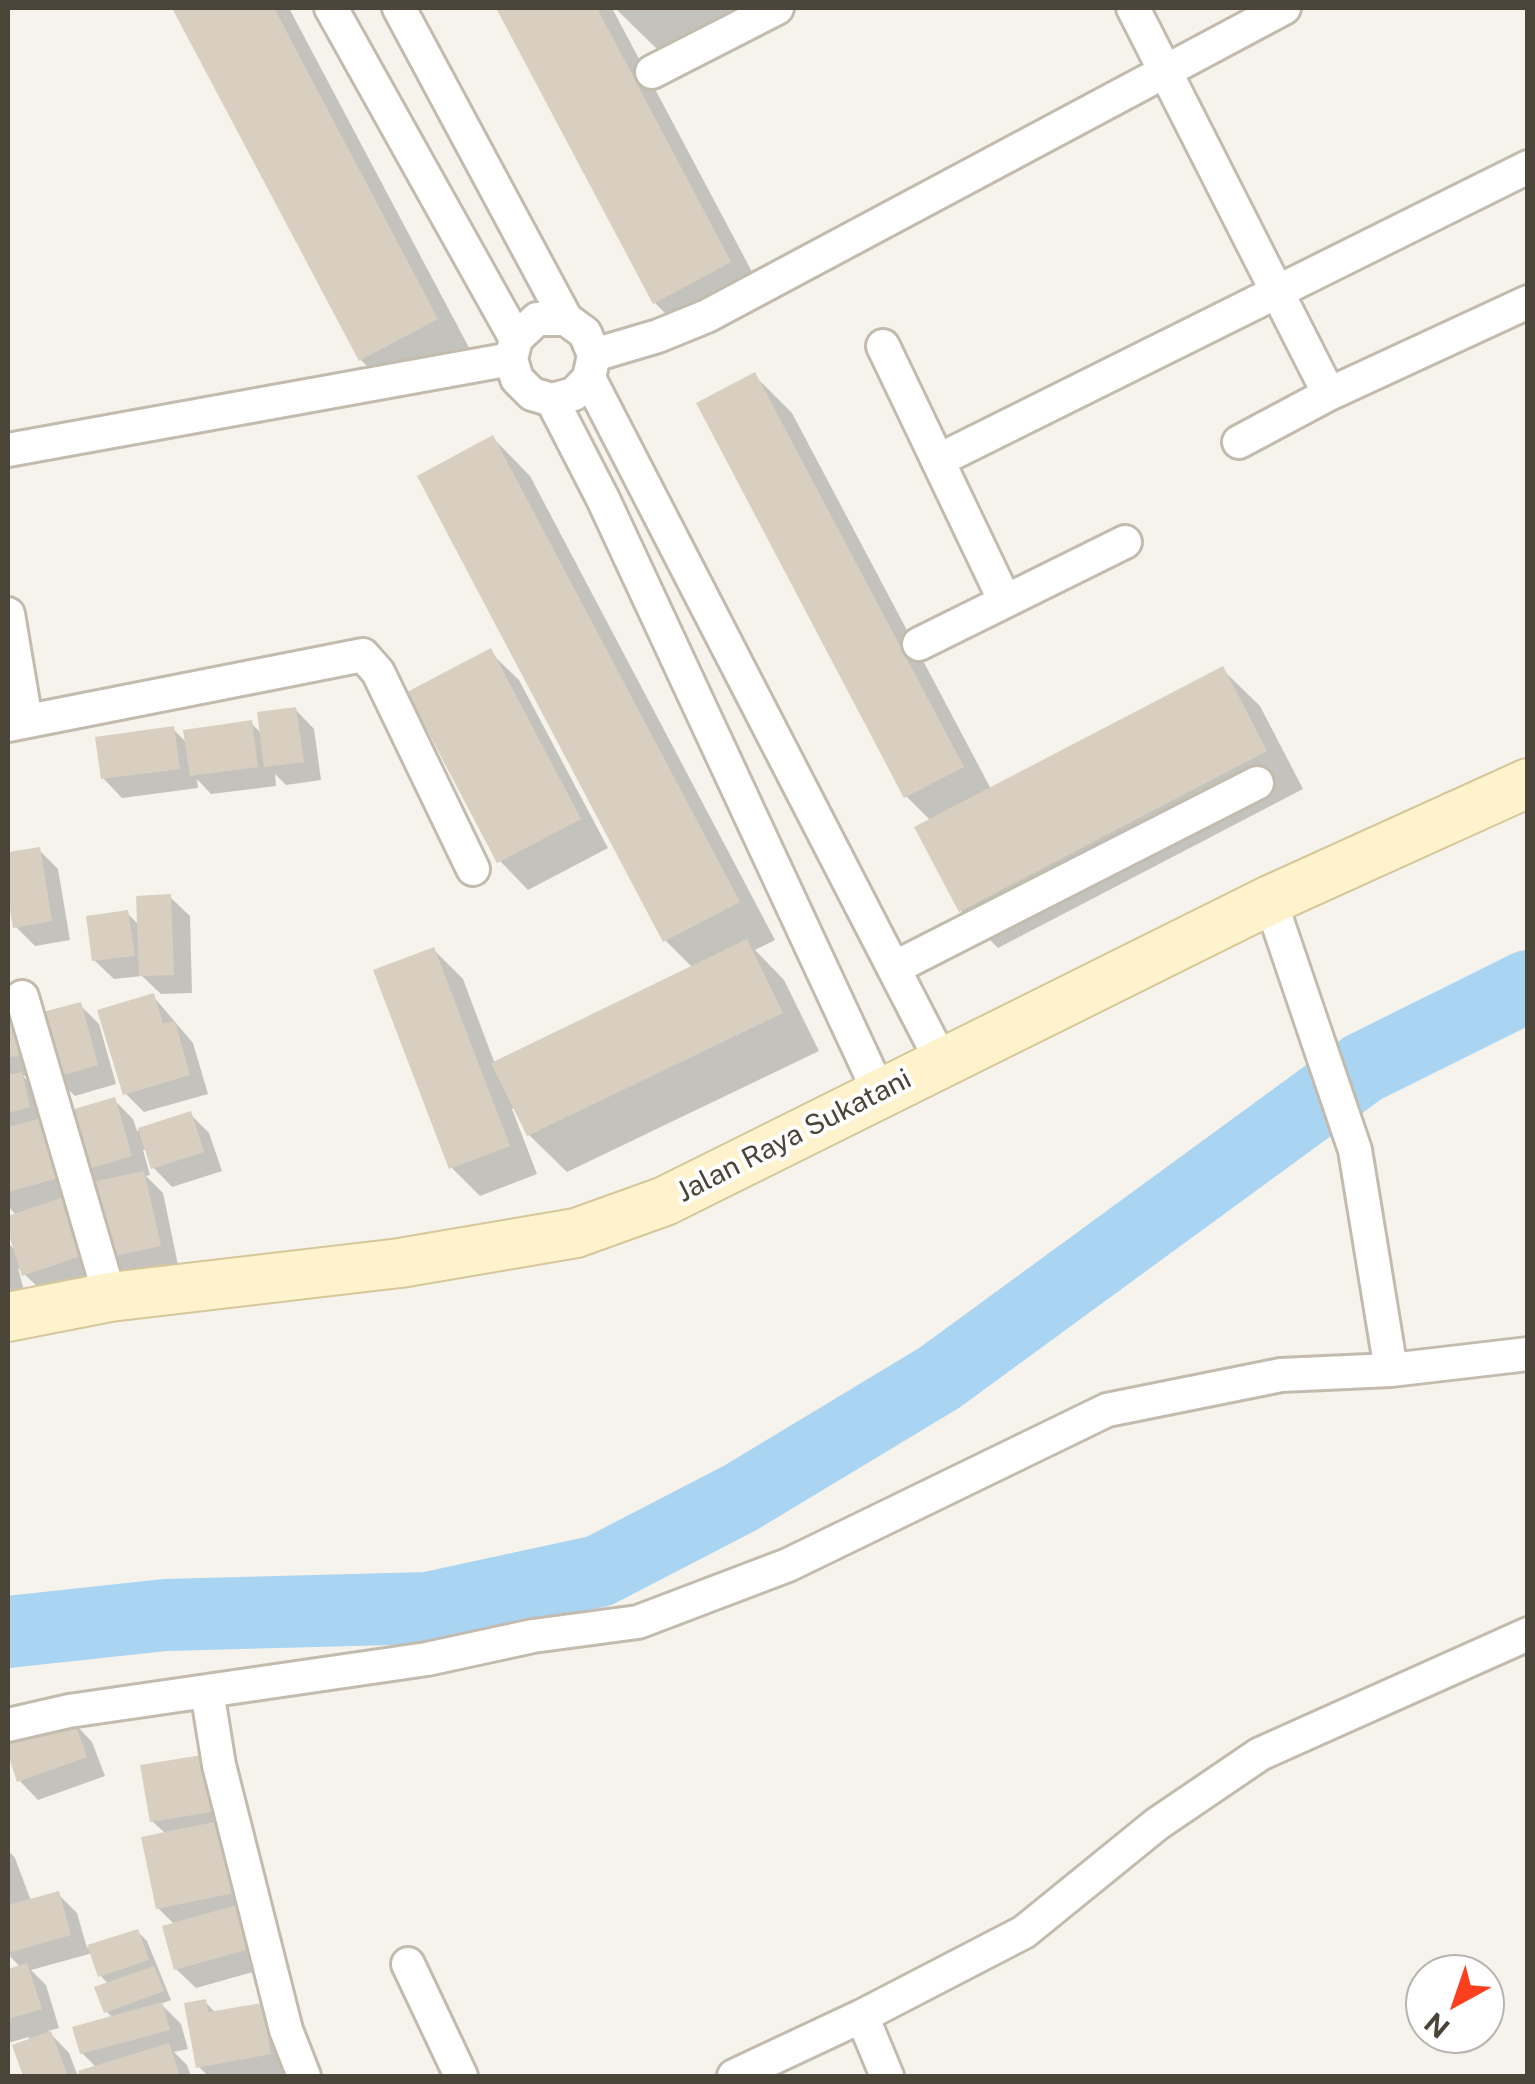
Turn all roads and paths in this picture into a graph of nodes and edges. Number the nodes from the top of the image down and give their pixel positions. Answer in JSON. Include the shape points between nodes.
{"nodes":[{"id":1,"x":331,"y":8,"type":"edge"},
{"id":2,"x":399,"y":8,"type":"edge"},
{"id":3,"x":777,"y":8,"type":"edge"},
{"id":4,"x":1133,"y":8,"type":"edge"},
{"id":5,"x":1284,"y":8,"type":"edge"},
{"id":6,"x":652,"y":72,"type":"dead end"},
{"id":7,"x":1165,"y":72,"type":"junction"},
{"id":8,"x":1528,"y":168,"type":"edge"},
{"id":9,"x":1275,"y":293,"type":"junction"},
{"id":10,"x":1528,"y":302,"type":"edge"},
{"id":11,"x":566,"y":319,"type":"junction"},
{"id":12,"x":882,"y":346,"type":"dead end"},
{"id":13,"x":513,"y":349,"type":"junction"},
{"id":14,"x":592,"y":366,"type":"junction"},
{"id":15,"x":1329,"y":394,"type":"junction"},
{"id":16,"x":552,"y":400,"type":"junction"},
{"id":17,"x":1239,"y":442,"type":"dead end"},
{"id":18,"x":8,"y":450,"type":"edge"},
{"id":19,"x":939,"y":460,"type":"junction"},
{"id":20,"x":1125,"y":542,"type":"dead end"},
{"id":21,"x":1004,"y":599,"type":"junction"},
{"id":22,"x":8,"y":614,"type":"edge"},
{"id":23,"x":919,"y":644,"type":"dead end"},
{"id":24,"x":16,"y":723,"type":"edge"},
{"id":25,"x":1257,"y":783,"type":"dead end"},
{"id":26,"x":1528,"y":783,"type":"edge"},
{"id":27,"x":474,"y":868,"type":"dead end"},
{"id":28,"x":1270,"y":900,"type":"junction"},
{"id":29,"x":894,"y":968,"type":"junction"},
{"id":30,"x":22,"y":997,"type":"dead end"},
{"id":31,"x":942,"y":1062,"type":"junction"},
{"id":32,"x":880,"y":1094,"type":"junction"},
{"id":33,"x":110,"y":1297,"type":"junction"},
{"id":34,"x":8,"y":1316,"type":"edge"},
{"id":35,"x":1528,"y":1354,"type":"edge"},
{"id":36,"x":1391,"y":1370,"type":"junction"},
{"id":37,"x":1528,"y":1634,"type":"edge"},
{"id":38,"x":207,"y":1691,"type":"junction"},
{"id":39,"x":8,"y":1724,"type":"edge"},
{"id":40,"x":408,"y":1964,"type":"dead end"},
{"id":41,"x":862,"y":2016,"type":"junction"},
{"id":42,"x":304,"y":2076,"type":"edge"},
{"id":43,"x":460,"y":2076,"type":"edge"},
{"id":44,"x":734,"y":2076,"type":"edge"},
{"id":45,"x":887,"y":2076,"type":"edge"}],
"edges":[{"from":1,"to":13,"type":"street"},
{"from":2,"to":11,"type":"street"},
{"from":3,"to":6,"type":"street"},
{"from":4,"to":7,"type":"street"},
{"from":5,"to":7,"type":"street"},
{"from":7,"to":9,"type":"street"},
{"from":7,"to":14,"type":"street","via":[[707,316]]},
{"from":8,"to":9,"type":"street"},
{"from":9,"to":15,"type":"street"},
{"from":9,"to":19,"type":"street"},
{"from":10,"to":15,"type":"street"},
{"from":11,"to":13,"type":"street","via":[[537,320]]},
{"from":11,"to":14,"type":"street","via":[[585,333]]},
{"from":12,"to":19,"type":"street"},
{"from":13,"to":16,"type":"street","via":[[516,380]]},
{"from":13,"to":18,"type":"street"},
{"from":14,"to":16,"type":"street","via":[[574,394]]},
{"from":14,"to":29,"type":"street"},
{"from":15,"to":17,"type":"street"},
{"from":16,"to":32,"type":"street"},
{"from":19,"to":21,"type":"street"},
{"from":20,"to":21,"type":"street"},
{"from":21,"to":23,"type":"street"},
{"from":22,"to":24,"type":"street"},
{"from":24,"to":27,"type":"street","via":[[363,655],[378,672]]},
{"from":25,"to":29,"type":"street"},
{"from":26,"to":28,"type":"main road","name":"Jalan Raya Sukatani"},
{"from":28,"to":31,"type":"main road","name":"Jalan Raya Sukatani"},
{"from":28,"to":36,"type":"street","via":[[1354,1150]]},
{"from":29,"to":31,"type":"street"},
{"from":30,"to":33,"type":"street"},
{"from":31,"to":32,"type":"main road","name":"Jalan Raya Sukatani"},
{"from":32,"to":33,"type":"main road","name":"Jalan Raya Sukatani","via":[[665,1201],[576,1233],[400,1263]]},
{"from":33,"to":34,"type":"main road","name":"Jalan Raya Sukatani"},
{"from":35,"to":36,"type":"street"},
{"from":36,"to":38,"type":"street","via":[[1281,1375],[1107,1410],[788,1565],[638,1622]]},
{"from":37,"to":41,"type":"street","via":[[1260,1754],[1157,1824],[1024,1932]]},
{"from":38,"to":39,"type":"street"},
{"from":38,"to":42,"type":"street","via":[[224,1784],[286,2030]]},
{"from":40,"to":43,"type":"street"},
{"from":41,"to":44,"type":"street"},
{"from":41,"to":45,"type":"street"}]}
